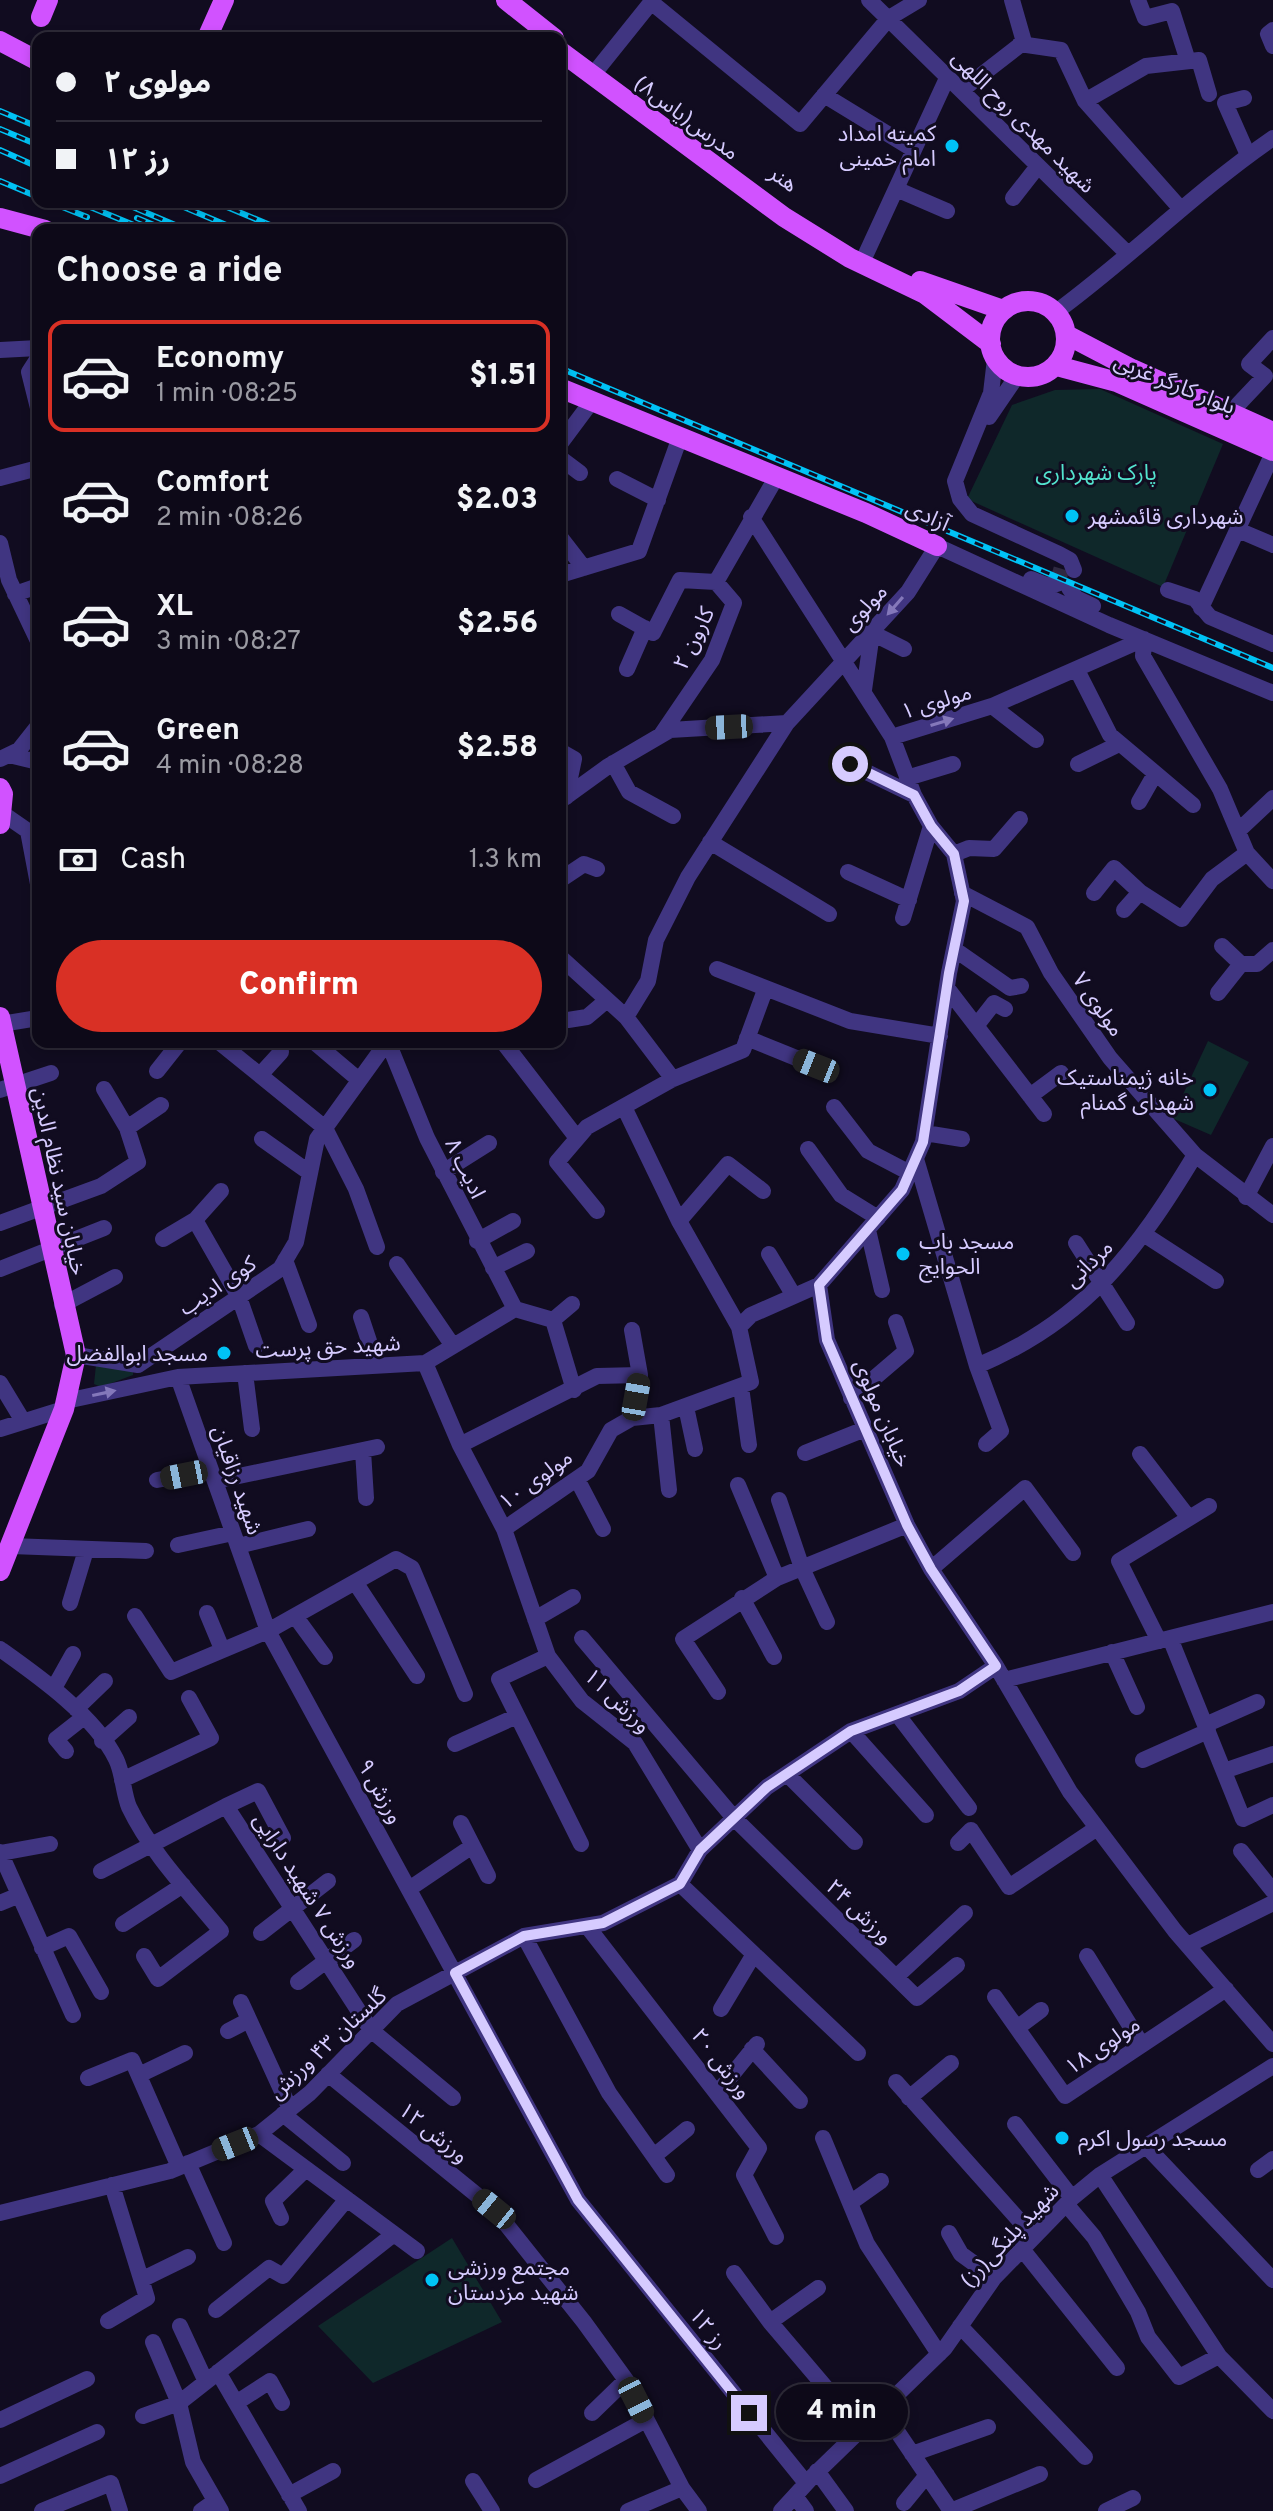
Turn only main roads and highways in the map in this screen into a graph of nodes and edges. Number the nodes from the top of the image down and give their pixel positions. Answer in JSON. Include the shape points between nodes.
{"nodes":[{"id":1,"x":224,"y":0,"type":"edge"},
{"id":2,"x":495,"y":0,"type":"edge"},
{"id":3,"x":506,"y":0,"type":"edge"},
{"id":4,"x":210,"y":32,"type":"edge"},
{"id":5,"x":535,"y":32,"type":"edge"},
{"id":6,"x":546,"y":32,"type":"edge"},
{"id":7,"x":0,"y":41,"type":"edge"},
{"id":8,"x":566,"y":48,"type":"edge"},
{"id":9,"x":566,"y":55,"type":"edge"},
{"id":10,"x":32,"y":58,"type":"edge"},
{"id":11,"x":0,"y":218,"type":"edge"},
{"id":12,"x":32,"y":227,"type":"edge"},
{"id":13,"x":1003,"y":310,"type":"junction"},
{"id":14,"x":1067,"y":335,"type":"junction"},
{"id":15,"x":993,"y":352,"type":"junction"},
{"id":16,"x":1057,"y":366,"type":"junction"},
{"id":17,"x":566,"y":390,"type":"edge"},
{"id":18,"x":1227,"y":420,"type":"junction"},
{"id":19,"x":1273,"y":432,"type":"edge"},
{"id":20,"x":1273,"y":452,"type":"edge"},
{"id":21,"x":937,"y":546,"type":"road end"},
{"id":22,"x":0,"y":788,"type":"edge"},
{"id":23,"x":1,"y":819,"type":"edge"},
{"id":24,"x":1,"y":1025,"type":"edge"},
{"id":25,"x":7,"y":1088,"type":"edge"},
{"id":26,"x":0,"y":1571,"type":"edge"}],
"edges":[{"from":1,"to":4,"type":"main road"},
{"from":2,"to":5,"type":"main road"},
{"from":3,"to":6,"type":"main road"},
{"from":7,"to":10,"type":"main road"},
{"from":8,"to":13,"type":"main road","name":"هنر","via":[[786,209],[865,256]]},
{"from":9,"to":15,"type":"main road","name":"مدرس(یاس۸)","via":[[784,217],[949,310]]},
{"from":11,"to":12,"type":"main road"},
{"from":13,"to":14,"type":"main road","via":[[1024,301],[1047,305]]},
{"from":13,"to":15,"type":"main road","via":[[994,322]]},
{"from":14,"to":16,"type":"main road"},
{"from":14,"to":18,"type":"main road","name":"بلوار کارگر غربی"},
{"from":15,"to":16,"type":"main road","via":[[1017,376],[1041,375]]},
{"from":16,"to":18,"type":"main road","name":"بلوار کارگر غربی"},
{"from":17,"to":21,"type":"main road","name":"آزادی"},
{"from":18,"to":19,"type":"main road","name":"بلوار کارگر غربی"},
{"from":18,"to":20,"type":"main road","name":"بلوار کارگر غربی"},
{"from":22,"to":23,"type":"main road"},
{"from":24,"to":25,"type":"main road","name":"خیابان سید نظام الدین"},
{"from":25,"to":26,"type":"main road","name":"خیابان سید نظام الدین","via":[[76,1355],[65,1405]]}]}
